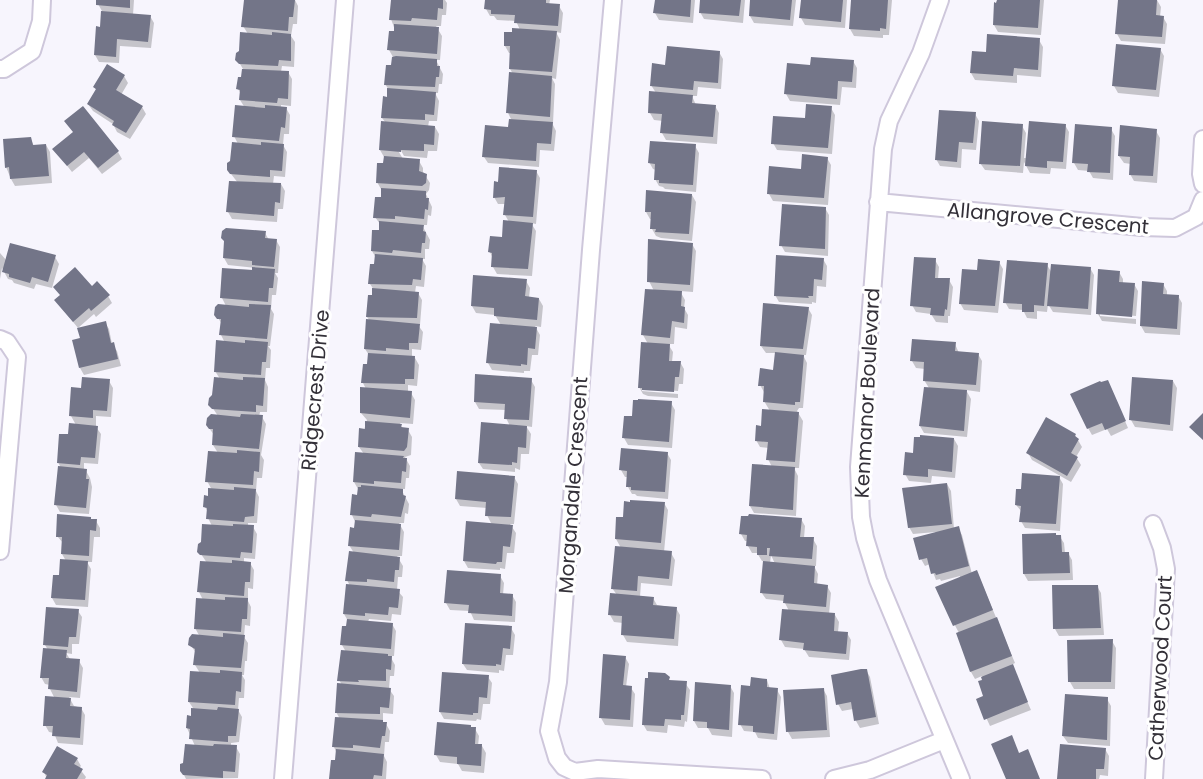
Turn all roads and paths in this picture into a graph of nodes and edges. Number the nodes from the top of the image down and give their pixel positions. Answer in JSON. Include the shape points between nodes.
{"nodes":[{"id":1,"x":42,"y":0,"type":"edge"},
{"id":2,"x":345,"y":0,"type":"edge"},
{"id":3,"x":612,"y":0,"type":"edge"},
{"id":4,"x":940,"y":0,"type":"edge"},
{"id":5,"x":0,"y":69,"type":"edge"},
{"id":6,"x":1203,"y":139,"type":"edge"},
{"id":7,"x":1203,"y":184,"type":"edge"},
{"id":8,"x":1203,"y":200,"type":"edge"},
{"id":9,"x":878,"y":202,"type":"junction"},
{"id":10,"x":0,"y":339,"type":"edge"},
{"id":11,"x":1153,"y":524,"type":"dead end"},
{"id":12,"x":0,"y":551,"type":"edge"},
{"id":13,"x":944,"y":740,"type":"junction"},
{"id":14,"x":283,"y":779,"type":"edge"},
{"id":15,"x":762,"y":779,"type":"edge"},
{"id":16,"x":834,"y":779,"type":"edge"},
{"id":17,"x":961,"y":779,"type":"edge"},
{"id":18,"x":1154,"y":779,"type":"edge"}],
"edges":[{"from":1,"to":5,"type":"street","via":[[41,21],[32,51]]},
{"from":2,"to":14,"type":"street","name":"Ridgecrest Drive"},
{"from":3,"to":15,"type":"street","name":"Morgandale Crescent","via":[[558,682],[549,731],[557,758],[575,772],[598,769]]},
{"from":4,"to":9,"type":"street","name":"Kenmanor Boulevard","via":[[889,122]]},
{"from":6,"to":7,"type":"street"},
{"from":8,"to":9,"type":"street","name":"Allangrove Crescent","via":[[1196,217],[1174,228]]},
{"from":9,"to":13,"type":"street","name":"Kenmanor Boulevard","via":[[859,467],[861,517],[878,580]]},
{"from":10,"to":12,"type":"street","via":[[7,342],[17,357]]},
{"from":11,"to":18,"type":"street","name":"Catherwood Court","via":[[1167,569]]},
{"from":13,"to":16,"type":"street","via":[[870,770]]},
{"from":13,"to":17,"type":"street","name":"Kenmanor Boulevard"}]}
